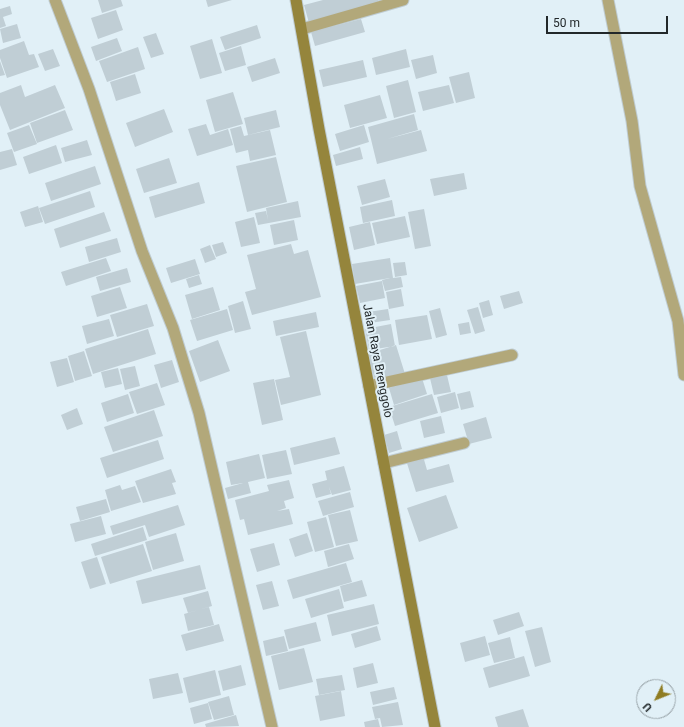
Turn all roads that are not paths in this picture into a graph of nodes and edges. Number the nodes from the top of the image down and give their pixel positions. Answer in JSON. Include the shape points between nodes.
{"nodes":[{"id":1,"x":55,"y":0,"type":"edge"},
{"id":2,"x":296,"y":0,"type":"edge"},
{"id":3,"x":403,"y":0,"type":"edge"},
{"id":4,"x":608,"y":0,"type":"edge"},
{"id":5,"x":302,"y":29,"type":"junction"},
{"id":6,"x":512,"y":355,"type":"dead end"},
{"id":7,"x":684,"y":375,"type":"edge"},
{"id":8,"x":369,"y":386,"type":"junction"},
{"id":9,"x":464,"y":442,"type":"dead end"},
{"id":10,"x":384,"y":463,"type":"junction"},
{"id":11,"x":272,"y":727,"type":"edge"},
{"id":12,"x":435,"y":727,"type":"edge"}],
"edges":[{"from":1,"to":11,"type":"street","via":[[89,89],[142,251],[173,328],[199,413]]},
{"from":2,"to":5,"type":"main road","name":"Jalan Raya Brenggolo"},
{"from":3,"to":5,"type":"street"},
{"from":4,"to":7,"type":"street","via":[[632,121],[640,186],[678,321]]},
{"from":5,"to":8,"type":"main road","name":"Jalan Raya Brenggolo"},
{"from":6,"to":8,"type":"street"},
{"from":8,"to":10,"type":"main road","name":"Jalan Raya Brenggolo"},
{"from":9,"to":10,"type":"street"},
{"from":10,"to":12,"type":"main road","name":"Jalan Raya Brenggolo"}]}
